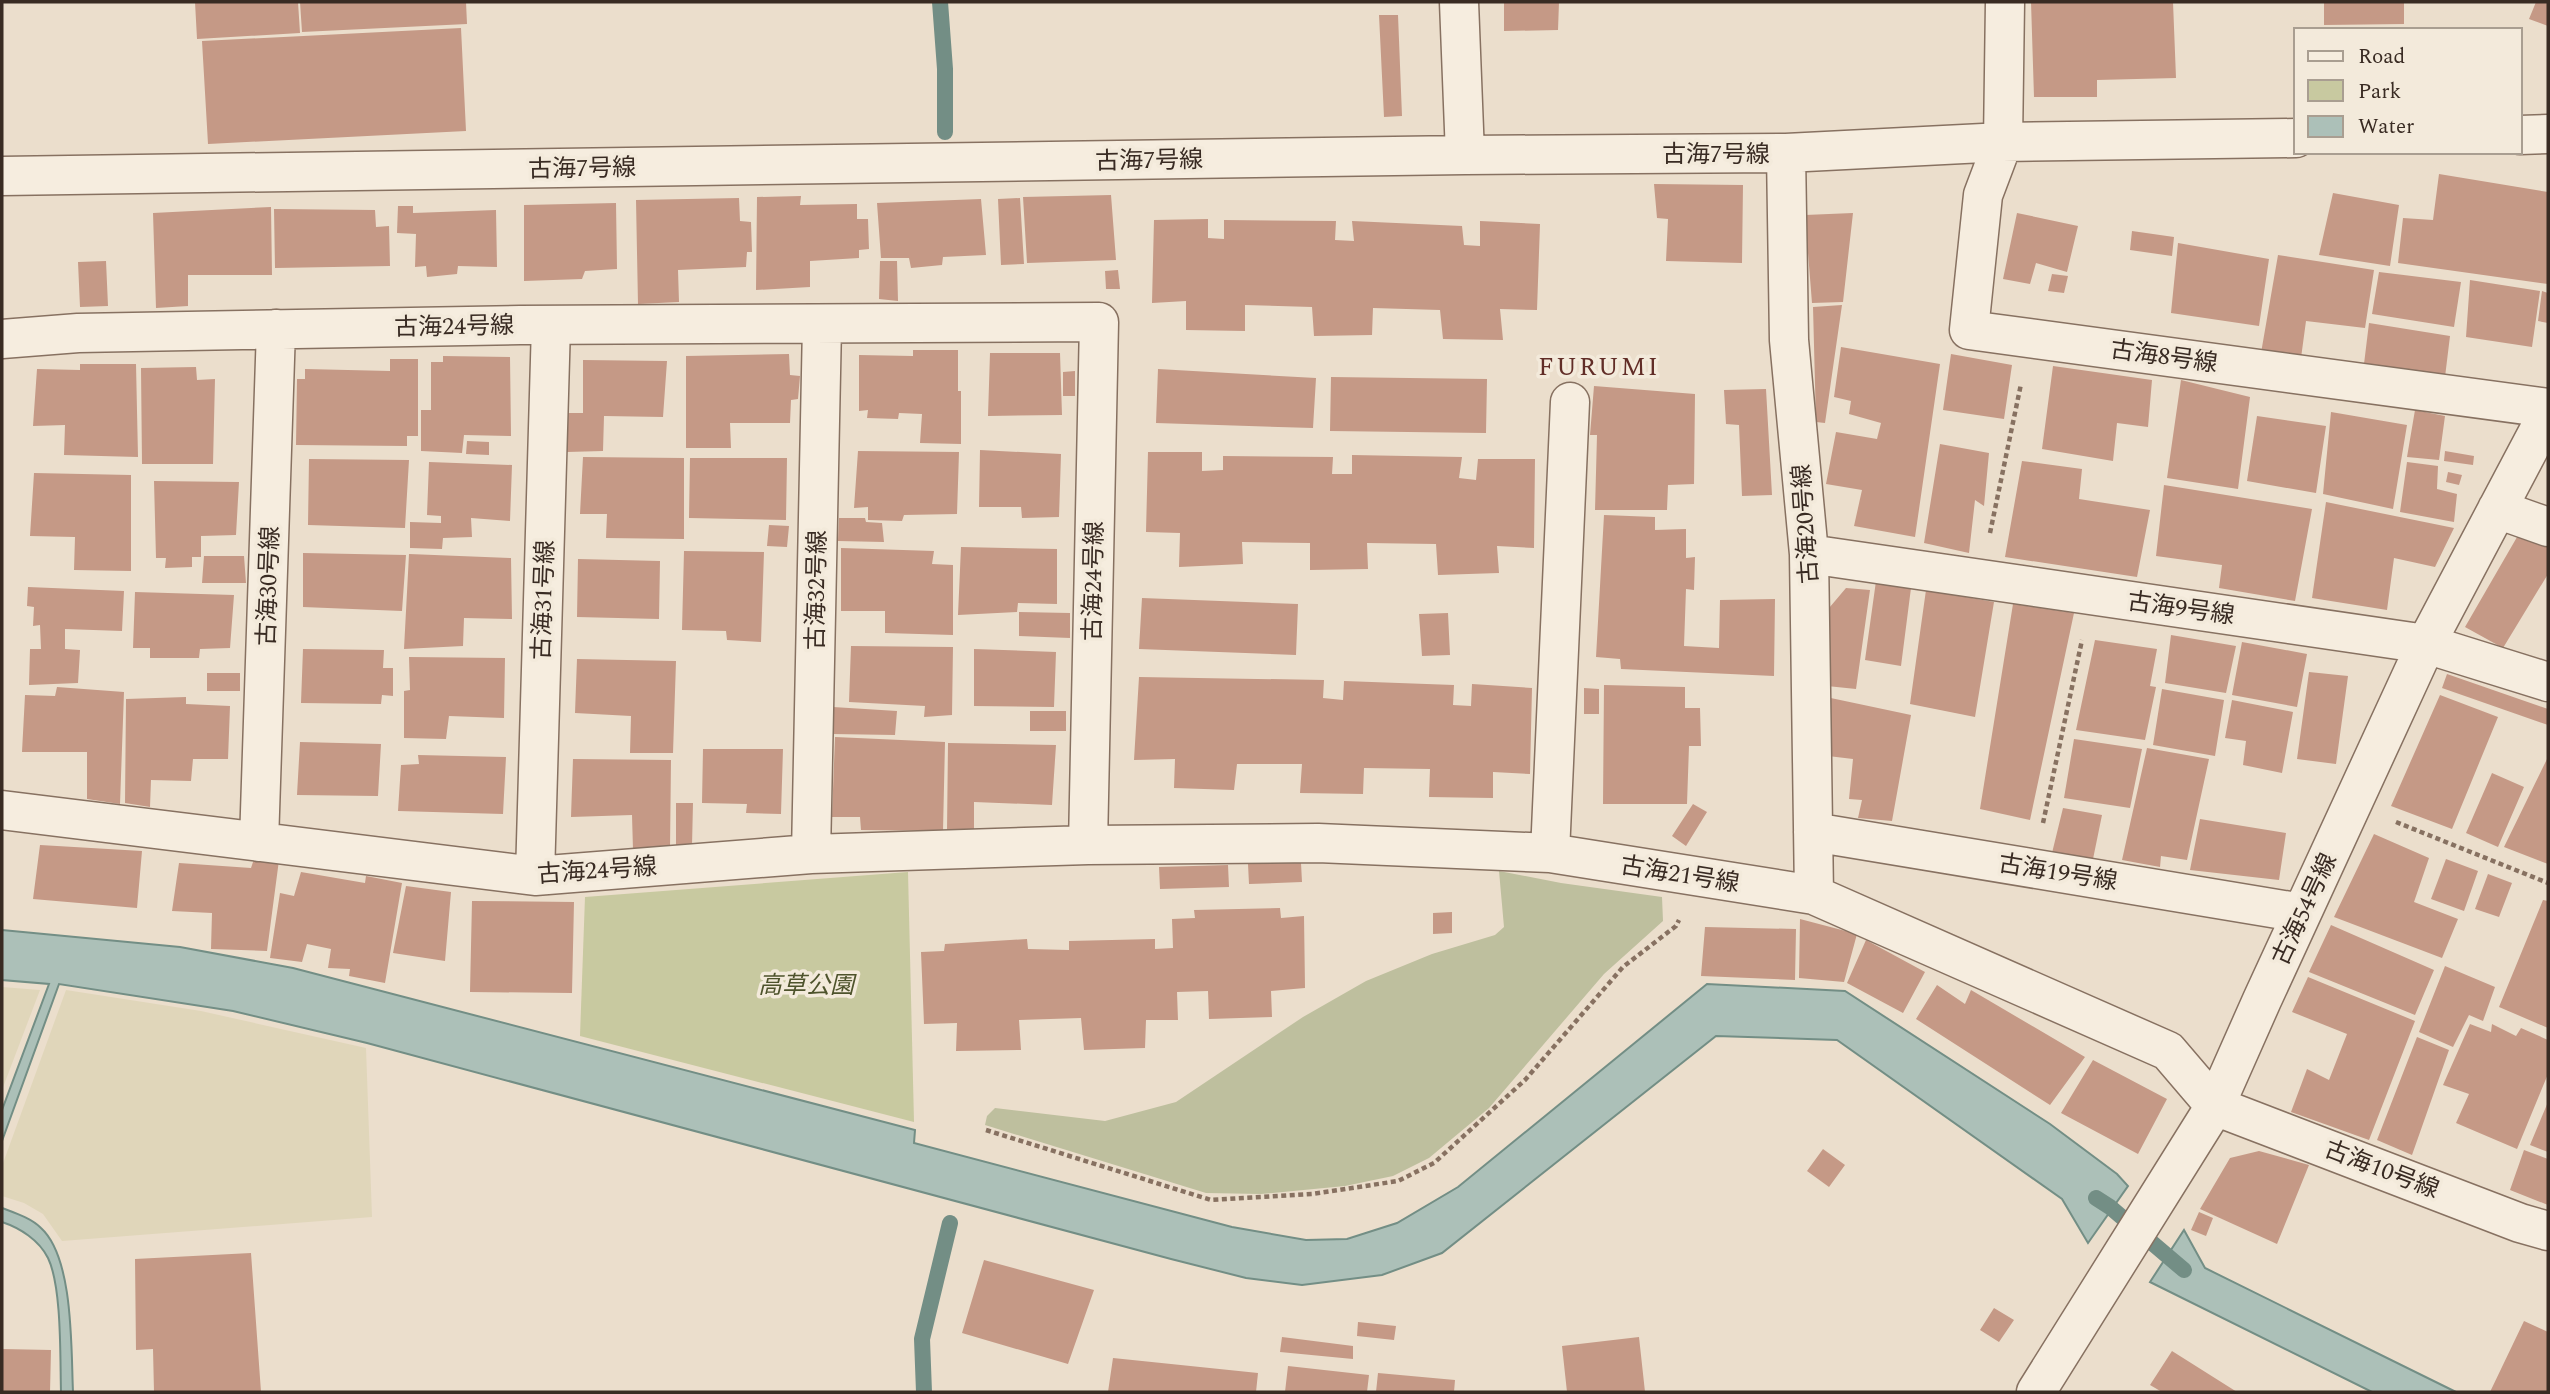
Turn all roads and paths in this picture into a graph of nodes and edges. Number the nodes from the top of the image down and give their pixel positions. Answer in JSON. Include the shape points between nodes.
{"nodes":[{"id":1,"x":1459,"y":2,"type":"edge"},
{"id":2,"x":2006,"y":2,"type":"edge"},
{"id":3,"x":2548,"y":134,"type":"edge"},
{"id":4,"x":2522,"y":135,"type":"edge"},
{"id":5,"x":2294,"y":138,"type":"edge"},
{"id":6,"x":2003,"y":142,"type":"junction"},
{"id":7,"x":1786,"y":153,"type":"junction"},
{"id":8,"x":1465,"y":155,"type":"junction"},
{"id":9,"x":2,"y":176,"type":"edge"},
{"id":10,"x":551,"y":325,"type":"junction"},
{"id":11,"x":822,"y":325,"type":"junction"},
{"id":12,"x":276,"y":329,"type":"junction"},
{"id":13,"x":2031,"y":338,"type":"junction"},
{"id":14,"x":2,"y":340,"type":"edge"},
{"id":15,"x":1570,"y":402,"type":"dead end"},
{"id":16,"x":2548,"y":410,"type":"edge"},
{"id":17,"x":2497,"y":509,"type":"junction"},
{"id":18,"x":2548,"y":527,"type":"edge"},
{"id":19,"x":1809,"y":554,"type":"junction"},
{"id":20,"x":1981,"y":579,"type":"junction"},
{"id":21,"x":2092,"y":595,"type":"junction"},
{"id":22,"x":2426,"y":644,"type":"junction"},
{"id":23,"x":2548,"y":682,"type":"edge"},
{"id":24,"x":2352,"y":804,"type":"junction"},
{"id":25,"x":2,"y":810,"type":"edge"},
{"id":26,"x":1813,"y":832,"type":"junction"},
{"id":27,"x":260,"y":842,"type":"junction"},
{"id":28,"x":1088,"y":845,"type":"junction"},
{"id":29,"x":1550,"y":853,"type":"junction"},
{"id":30,"x":811,"y":855,"type":"junction"},
{"id":31,"x":2034,"y":868,"type":"junction"},
{"id":32,"x":535,"y":876,"type":"junction"},
{"id":33,"x":1701,"y":877,"type":"junction"},
{"id":34,"x":2548,"y":883,"type":"edge"},
{"id":35,"x":1814,"y":895,"type":"junction"},
{"id":36,"x":2302,"y":913,"type":"junction"},
{"id":37,"x":2216,"y":1105,"type":"junction"},
{"id":38,"x":986,"y":1130,"type":"dead end"},
{"id":39,"x":2548,"y":1231,"type":"edge"},
{"id":40,"x":2036,"y":1392,"type":"edge"}],
"edges":[{"from":1,"to":8,"type":"street"},
{"from":2,"to":6,"type":"street"},
{"from":3,"to":4,"type":"street"},
{"from":5,"to":6,"type":"street","name":"古海7号線"},
{"from":6,"to":7,"type":"street","name":"古海7号線"},
{"from":6,"to":13,"type":"street","name":"古海8号線","via":[[1983,195],[1969,330]]},
{"from":7,"to":8,"type":"street","name":"古海7号線"},
{"from":7,"to":19,"type":"street","name":"古海20号線","via":[[1789,340]]},
{"from":8,"to":9,"type":"street","name":"古海7号線"},
{"from":10,"to":11,"type":"street","name":"古海24号線"},
{"from":10,"to":12,"type":"street","name":"古海24号線"},
{"from":10,"to":32,"type":"street","name":"古海31号線"},
{"from":11,"to":28,"type":"street","name":"古海24号線","via":[[1098,322]]},
{"from":11,"to":30,"type":"street","name":"古海32号線"},
{"from":12,"to":14,"type":"street","name":"古海24号線","via":[[78,333]]},
{"from":12,"to":27,"type":"street","name":"古海30号線"},
{"from":13,"to":16,"type":"street","name":"古海8号線"},
{"from":13,"to":20,"type":"path"},
{"from":15,"to":29,"type":"street"},
{"from":16,"to":17,"type":"street","name":"古海54号線"},
{"from":17,"to":18,"type":"street"},
{"from":17,"to":22,"type":"street","name":"古海54号線"},
{"from":19,"to":20,"type":"street","name":"古海9号線"},
{"from":19,"to":26,"type":"street","name":"古海20号線"},
{"from":20,"to":21,"type":"street","name":"古海9号線"},
{"from":21,"to":22,"type":"street","name":"古海9号線"},
{"from":21,"to":31,"type":"path"},
{"from":22,"to":23,"type":"street","name":"古海9号線"},
{"from":22,"to":24,"type":"street","name":"古海54号線"},
{"from":24,"to":34,"type":"path"},
{"from":24,"to":36,"type":"street","name":"古海54号線"},
{"from":25,"to":27,"type":"street","name":"古海24号線"},
{"from":26,"to":31,"type":"street","name":"古海19号線"},
{"from":26,"to":35,"type":"street","name":"古海20号線"},
{"from":27,"to":32,"type":"street","name":"古海24号線"},
{"from":28,"to":29,"type":"street","name":"古海21号線","via":[[1318,843]]},
{"from":28,"to":30,"type":"street","name":"古海24号線"},
{"from":29,"to":33,"type":"street","name":"古海21号線"},
{"from":30,"to":32,"type":"street","name":"古海24号線"},
{"from":31,"to":36,"type":"street","name":"古海19号線"},
{"from":33,"to":35,"type":"street","name":"古海21号線"},
{"from":33,"to":38,"type":"path","via":[[1676,926],[1623,967],[1525,1080],[1434,1163],[1398,1181],[1312,1194],[1212,1200]]},
{"from":35,"to":37,"type":"street","name":"古海21号線","via":[[2168,1051]]},
{"from":36,"to":37,"type":"street","name":"古海54号線"},
{"from":37,"to":39,"type":"street","name":"古海10号線"},
{"from":37,"to":40,"type":"street","name":"古海54号線"}]}
